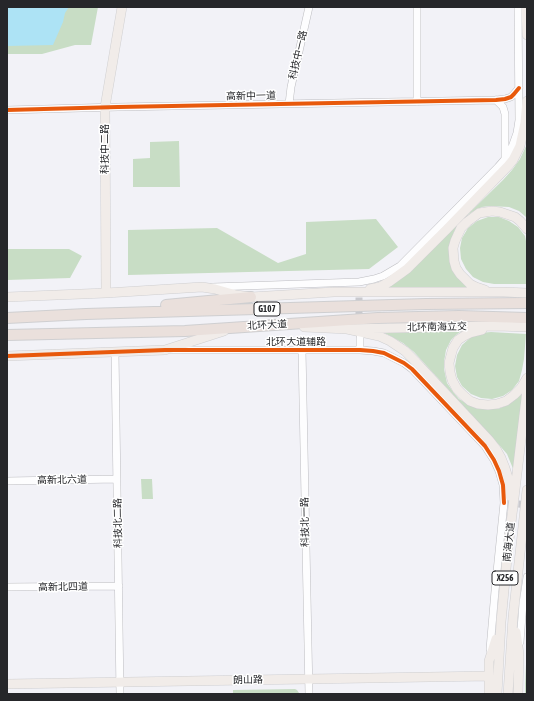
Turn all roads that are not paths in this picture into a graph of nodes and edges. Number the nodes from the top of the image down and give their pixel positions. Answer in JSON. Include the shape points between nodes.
{"nodes":[{"id":1,"x":122,"y":7,"type":"edge"},
{"id":2,"x":309,"y":7,"type":"edge"},
{"id":3,"x":416,"y":7,"type":"edge"},
{"id":4,"x":518,"y":7,"type":"edge"},
{"id":5,"x":526,"y":7,"type":"edge"},
{"id":6,"x":527,"y":36,"type":"edge"},
{"id":7,"x":519,"y":88,"type":"junction"},
{"id":8,"x":496,"y":100,"type":"junction"},
{"id":9,"x":523,"y":100,"type":"edge"},
{"id":10,"x":417,"y":102,"type":"junction"},
{"id":11,"x":289,"y":104,"type":"junction"},
{"id":12,"x":105,"y":107,"type":"junction"},
{"id":13,"x":7,"y":110,"type":"edge"},
{"id":14,"x":505,"y":159,"type":"junction"},
{"id":15,"x":527,"y":229,"type":"edge"},
{"id":16,"x":202,"y":287,"type":"junction"},
{"id":17,"x":334,"y":292,"type":"junction"},
{"id":18,"x":504,"y":292,"type":"junction"},
{"id":19,"x":106,"y":293,"type":"junction"},
{"id":20,"x":527,"y":294,"type":"edge"},
{"id":21,"x":7,"y":297,"type":"edge"},
{"id":22,"x":251,"y":297,"type":"junction"},
{"id":23,"x":527,"y":303,"type":"edge"},
{"id":24,"x":7,"y":313,"type":"edge"},
{"id":25,"x":86,"y":314,"type":"junction"},
{"id":26,"x":36,"y":317,"type":"junction"},
{"id":27,"x":7,"y":318,"type":"edge"},
{"id":28,"x":527,"y":318,"type":"edge"},
{"id":29,"x":279,"y":325,"type":"junction"},
{"id":30,"x":497,"y":326,"type":"junction"},
{"id":31,"x":237,"y":327,"type":"junction"},
{"id":32,"x":527,"y":327,"type":"edge"},
{"id":33,"x":347,"y":329,"type":"junction"},
{"id":34,"x":7,"y":335,"type":"edge"},
{"id":35,"x":360,"y":338,"type":"dead end"},
{"id":36,"x":165,"y":350,"type":"junction"},
{"id":37,"x":302,"y":350,"type":"junction"},
{"id":38,"x":360,"y":350,"type":"junction"},
{"id":39,"x":115,"y":352,"type":"junction"},
{"id":40,"x":7,"y":356,"type":"edge"},
{"id":41,"x":527,"y":378,"type":"edge"},
{"id":42,"x":527,"y":390,"type":"edge"},
{"id":43,"x":117,"y":479,"type":"junction"},
{"id":44,"x":7,"y":481,"type":"edge"},
{"id":45,"x":527,"y":490,"type":"edge"},
{"id":46,"x":527,"y":509,"type":"edge"},
{"id":47,"x":523,"y":529,"type":"junction"},
{"id":48,"x":510,"y":534,"type":"junction"},
{"id":49,"x":527,"y":577,"type":"edge"},
{"id":50,"x":119,"y":586,"type":"junction"},
{"id":51,"x":7,"y":587,"type":"edge"},
{"id":52,"x":513,"y":617,"type":"junction"},
{"id":53,"x":501,"y":622,"type":"junction"},
{"id":54,"x":520,"y":654,"type":"junction"},
{"id":55,"x":489,"y":669,"type":"junction"},
{"id":56,"x":308,"y":676,"type":"junction"},
{"id":57,"x":7,"y":678,"type":"edge"},
{"id":58,"x":120,"y":679,"type":"junction"},
{"id":59,"x":7,"y":684,"type":"edge"},
{"id":60,"x":120,"y":694,"type":"edge"},
{"id":61,"x":309,"y":694,"type":"edge"},
{"id":62,"x":489,"y":694,"type":"edge"},
{"id":63,"x":497,"y":694,"type":"edge"},
{"id":64,"x":508,"y":694,"type":"edge"},
{"id":65,"x":518,"y":694,"type":"edge"}],
"edges":[{"from":1,"to":12,"type":"main road","name":"科技中二路"},
{"from":2,"to":11,"type":"street","name":"科技中一路"},
{"from":3,"to":10,"type":"street"},
{"from":4,"to":7,"type":"street"},
{"from":5,"to":6,"type":"main road"},
{"from":7,"to":8,"type":"street","name":"高新中一道","via":[[511,97]]},
{"from":7,"to":9,"type":"street"},
{"from":8,"to":10,"type":"street","name":"高新中一道"},
{"from":8,"to":14,"type":"street","via":[[503,107],[505,114]]},
{"from":9,"to":14,"type":"street","via":[[515,140]]},
{"from":9,"to":17,"type":"main road","via":[[524,131],[513,160],[447,229],[407,269],[380,287]]},
{"from":10,"to":11,"type":"street","name":"高新中一道"},
{"from":11,"to":12,"type":"street","name":"高新中一道"},
{"from":12,"to":13,"type":"street","name":"高新中一道"},
{"from":12,"to":19,"type":"main road","name":"科技中二路"},
{"from":14,"to":16,"type":"street","via":[[400,266],[383,276],[359,284]]},
{"from":15,"to":18,"type":"main road","via":[[508,214],[485,212],[467,222],[455,241],[454,261],[464,279],[476,287]]},
{"from":16,"to":19,"type":"main road"},
{"from":16,"to":22,"type":"main road"},
{"from":17,"to":18,"type":"main road"},
{"from":17,"to":22,"type":"main road"},
{"from":18,"to":20,"type":"main road"},
{"from":19,"to":21,"type":"main road"},
{"from":22,"to":25,"type":"highway"},
{"from":23,"to":25,"type":"highway","name":"北环大道","number":"G107"},
{"from":24,"to":26,"type":"highway"},
{"from":25,"to":26,"type":"highway","name":"北环大道","number":"G107"},
{"from":26,"to":27,"type":"highway","name":"北环大道","number":"G107"},
{"from":28,"to":29,"type":"highway","name":"北环大道","number":"G107","via":[[415,317]]},
{"from":29,"to":31,"type":"highway","name":"北环大道","number":"G107"},
{"from":29,"to":33,"type":"main road","name":"北环大道辅路"},
{"from":30,"to":32,"type":"main road","name":"北环南海立交"},
{"from":30,"to":33,"type":"main road","name":"北环南海立交"},
{"from":30,"to":41,"type":"main road","via":[[470,333],[458,340],[449,364],[454,384],[470,401],[488,405],[506,401],[521,388]]},
{"from":31,"to":34,"type":"highway","name":"北环大道","number":"G107","via":[[186,331]]},
{"from":31,"to":36,"type":"main road"},
{"from":33,"to":48,"type":"main road","via":[[379,336],[405,351],[492,445],[501,458],[508,476],[511,500]]},
{"from":35,"to":38,"type":"street"},
{"from":36,"to":37,"type":"street","name":"北环大道辅路"},
{"from":36,"to":39,"type":"main road","name":"北环大道辅路"},
{"from":37,"to":38,"type":"street","name":"北环大道辅路"},
{"from":37,"to":56,"type":"street","name":"科技北一路"},
{"from":38,"to":55,"type":"street","name":"北环大道辅路","via":[[384,353],[412,369],[485,446],[500,471],[506,503],[494,598]]},
{"from":39,"to":40,"type":"main road","name":"北环大道辅路"},
{"from":39,"to":43,"type":"street","name":"科技北二路"},
{"from":42,"to":48,"type":"main road","name":"南海大道","number":"X256"},
{"from":43,"to":44,"type":"street","name":"高新北六道"},
{"from":43,"to":50,"type":"street","name":"科技北二路"},
{"from":45,"to":47,"type":"main road","name":"南海大道","number":"X256"},
{"from":46,"to":47,"type":"main road"},
{"from":47,"to":52,"type":"main road","name":"南海大道","number":"X256"},
{"from":48,"to":53,"type":"main road","name":"南海大道","number":"X256"},
{"from":49,"to":54,"type":"street"},
{"from":50,"to":51,"type":"street","name":"高新北四道"},
{"from":50,"to":58,"type":"street","name":"科技北二路"},
{"from":52,"to":54,"type":"main road","name":"南海大道"},
{"from":52,"to":64,"type":"main road","name":"南海大道","number":"X256"},
{"from":53,"to":55,"type":"main road"},
{"from":53,"to":63,"type":"main road","name":"南海大道","number":"X256"},
{"from":54,"to":65,"type":"main road","name":"南海大道"},
{"from":55,"to":56,"type":"main road","name":"朗山路"},
{"from":55,"to":62,"type":"main road"},
{"from":56,"to":58,"type":"main road","name":"朗山路"},
{"from":56,"to":61,"type":"street","name":"科技北一路"},
{"from":57,"to":58,"type":"main road","name":"朗山路"},
{"from":58,"to":59,"type":"main road","name":"朗山路"},
{"from":58,"to":60,"type":"street","name":"科技北二路"}]}
